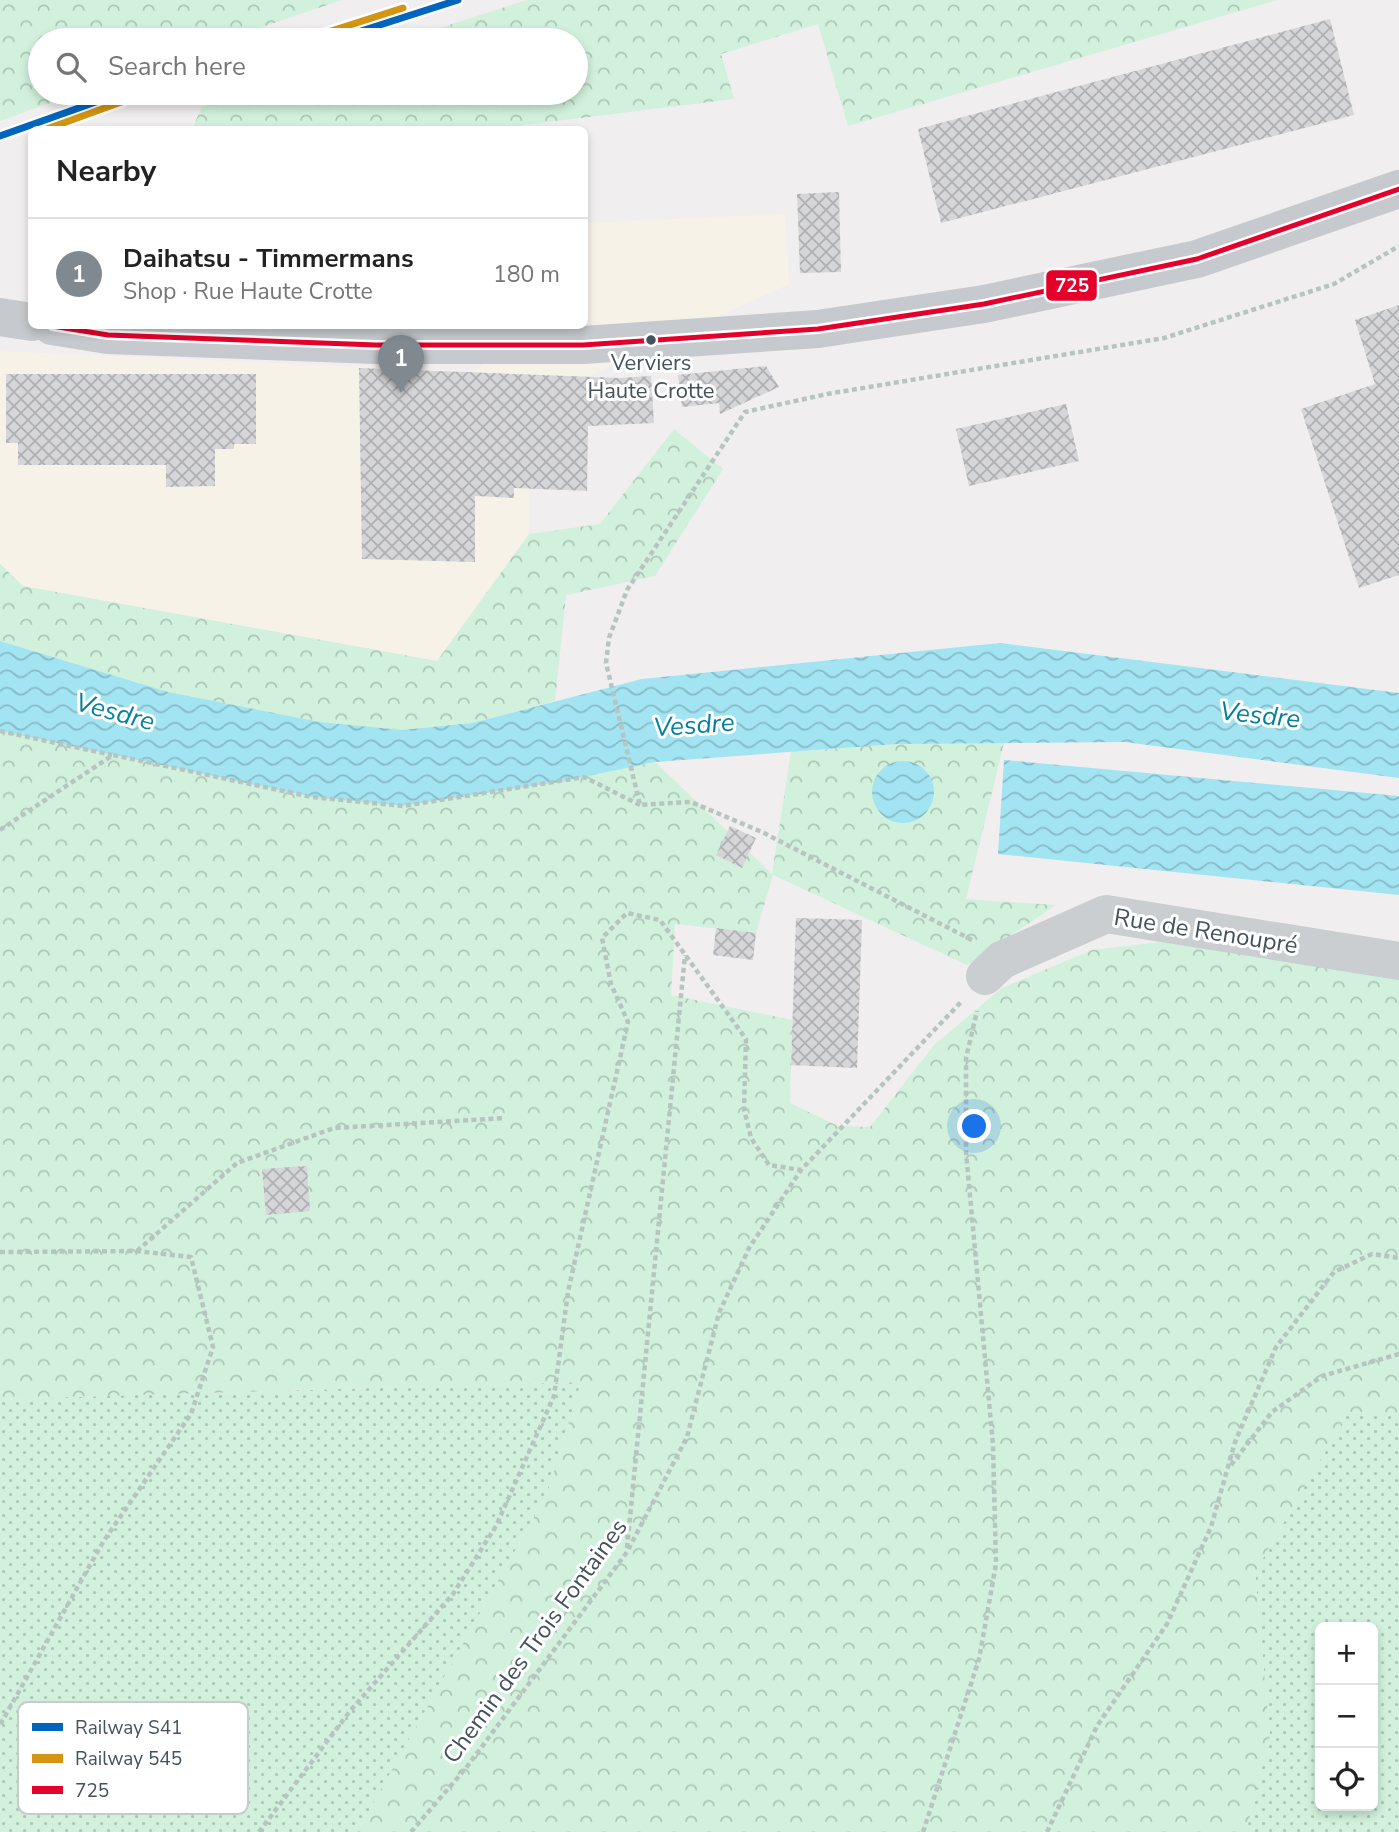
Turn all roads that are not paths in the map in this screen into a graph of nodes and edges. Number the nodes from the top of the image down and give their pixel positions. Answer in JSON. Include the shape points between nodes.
{"nodes":[{"id":1,"x":1399,"y":189,"type":"edge"},
{"id":2,"x":0,"y":317,"type":"edge"},
{"id":3,"x":28,"y":321,"type":"edge"},
{"id":4,"x":71,"y":329,"type":"edge"},
{"id":5,"x":1399,"y":961,"type":"edge"},
{"id":6,"x":989,"y":972,"type":"road end"}],
"edges":[{"from":1,"to":4,"type":"main road","via":[[1197,259],[984,304],[818,329],[583,345],[376,345],[108,335]]},
{"from":2,"to":3,"type":"main road"},
{"from":5,"to":6,"type":"street","name":"Rue de Renoupré","via":[[1106,914],[1002,960]]}]}
